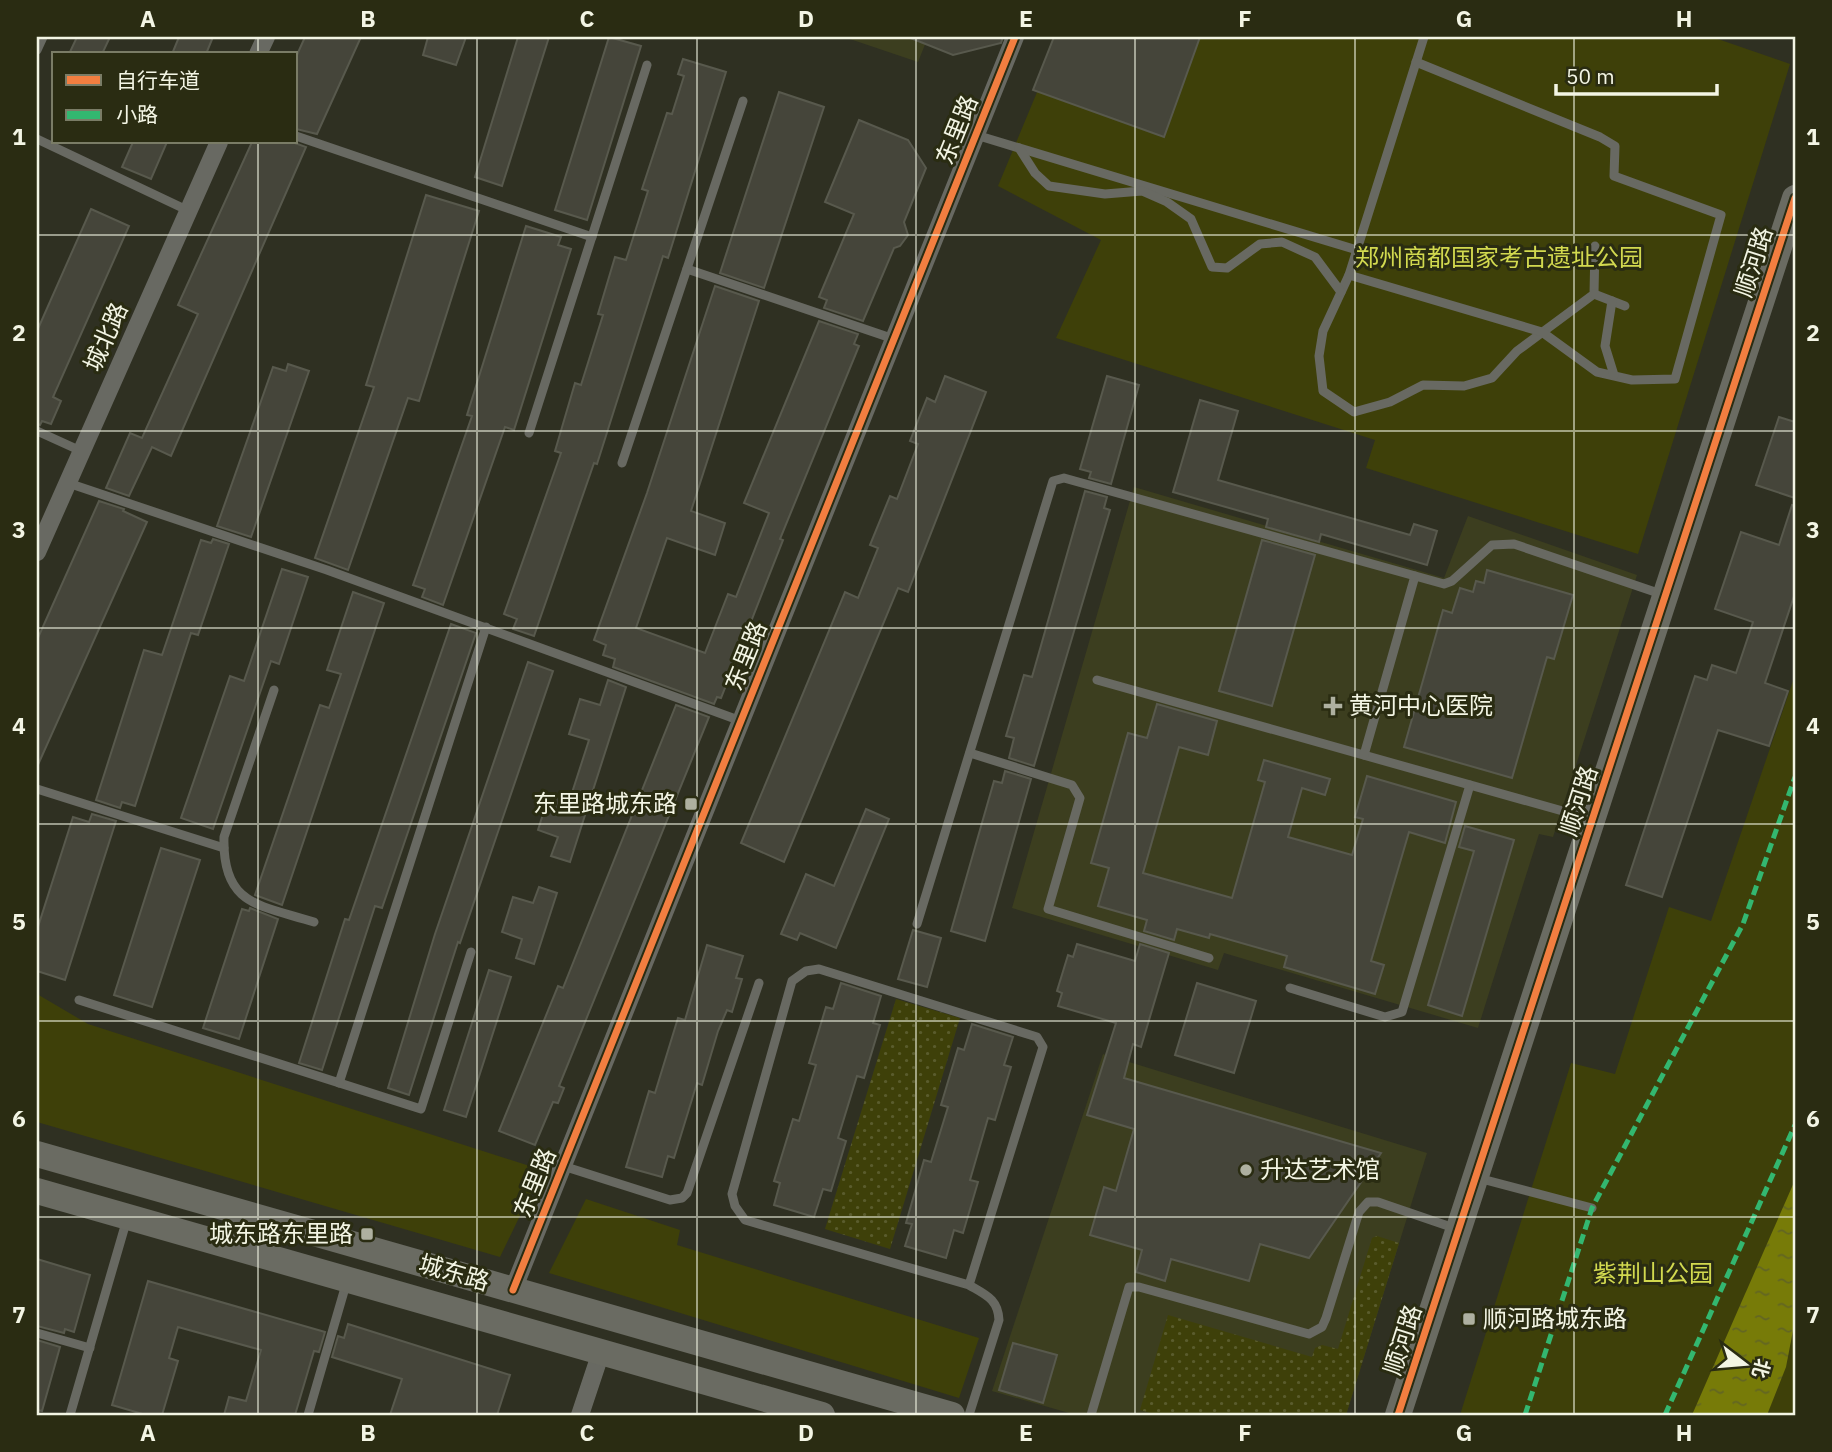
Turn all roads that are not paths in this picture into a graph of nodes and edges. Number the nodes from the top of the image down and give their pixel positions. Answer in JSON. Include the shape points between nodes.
{"nodes":[{"id":1,"x":43,"y":37,"type":"edge"},
{"id":2,"x":1015,"y":37,"type":"edge"},
{"id":3,"x":1424,"y":37,"type":"edge"},
{"id":4,"x":37,"y":50,"type":"edge"},
{"id":5,"x":1416,"y":62,"type":"junction"},
{"id":6,"x":647,"y":65,"type":"dead end"},
{"id":7,"x":743,"y":102,"type":"dead end"},
{"id":8,"x":976,"y":135,"type":"junction"},
{"id":9,"x":298,"y":137,"type":"edge"},
{"id":10,"x":37,"y":139,"type":"edge"},
{"id":11,"x":218,"y":144,"type":"edge"},
{"id":12,"x":1019,"y":148,"type":"junction"},
{"id":13,"x":1795,"y":198,"type":"edge"},
{"id":14,"x":189,"y":211,"type":"junction"},
{"id":15,"x":592,"y":237,"type":"junction"},
{"id":16,"x":1595,"y":246,"type":"dead end"},
{"id":17,"x":1357,"y":250,"type":"junction"},
{"id":18,"x":687,"y":269,"type":"junction"},
{"id":19,"x":1349,"y":275,"type":"junction"},
{"id":20,"x":1341,"y":292,"type":"junction"},
{"id":21,"x":1594,"y":294,"type":"junction"},
{"id":22,"x":1612,"y":301,"type":"junction"},
{"id":23,"x":1625,"y":306,"type":"dead end"},
{"id":24,"x":1542,"y":332,"type":"junction"},
{"id":25,"x":894,"y":339,"type":"junction"},
{"id":26,"x":1614,"y":375,"type":"junction"},
{"id":27,"x":37,"y":431,"type":"edge"},
{"id":28,"x":529,"y":433,"type":"dead end"},
{"id":29,"x":81,"y":451,"type":"junction"},
{"id":30,"x":622,"y":463,"type":"dead end"},
{"id":31,"x":68,"y":483,"type":"junction"},
{"id":32,"x":37,"y":552,"type":"edge"},
{"id":33,"x":1415,"y":576,"type":"junction"},
{"id":34,"x":1666,"y":596,"type":"junction"},
{"id":35,"x":486,"y":627,"type":"junction"},
{"id":36,"x":1097,"y":680,"type":"dead end"},
{"id":37,"x":274,"y":690,"type":"dead end"},
{"id":38,"x":741,"y":721,"type":"junction"},
{"id":39,"x":970,"y":753,"type":"junction"},
{"id":40,"x":1364,"y":755,"type":"junction"},
{"id":41,"x":1470,"y":785,"type":"junction"},
{"id":42,"x":37,"y":789,"type":"edge"},
{"id":43,"x":1593,"y":819,"type":"junction"},
{"id":44,"x":224,"y":848,"type":"junction"},
{"id":45,"x":314,"y":922,"type":"dead end"},
{"id":46,"x":917,"y":924,"type":"dead end"},
{"id":47,"x":471,"y":951,"type":"dead end"},
{"id":48,"x":1209,"y":958,"type":"dead end"},
{"id":49,"x":759,"y":983,"type":"dead end"},
{"id":50,"x":1290,"y":988,"type":"dead end"},
{"id":51,"x":79,"y":1000,"type":"dead end"},
{"id":52,"x":339,"y":1083,"type":"junction"},
{"id":53,"x":37,"y":1154,"type":"edge"},
{"id":54,"x":563,"y":1166,"type":"junction"},
{"id":55,"x":1476,"y":1178,"type":"junction"},
{"id":56,"x":37,"y":1191,"type":"edge"},
{"id":57,"x":1592,"y":1209,"type":"dead end"},
{"id":58,"x":128,"y":1217,"type":"junction"},
{"id":59,"x":1459,"y":1230,"type":"junction"},
{"id":60,"x":347,"y":1280,"type":"junction"},
{"id":61,"x":969,"y":1285,"type":"junction"},
{"id":62,"x":513,"y":1290,"type":"junction"},
{"id":63,"x":37,"y":1333,"type":"edge"},
{"id":64,"x":90,"y":1348,"type":"junction"},
{"id":65,"x":601,"y":1352,"type":"junction"},
{"id":66,"x":70,"y":1415,"type":"edge"},
{"id":67,"x":308,"y":1415,"type":"edge"},
{"id":68,"x":580,"y":1415,"type":"edge"},
{"id":69,"x":822,"y":1415,"type":"edge"},
{"id":70,"x":952,"y":1415,"type":"edge"},
{"id":71,"x":969,"y":1415,"type":"edge"},
{"id":72,"x":1091,"y":1415,"type":"edge"},
{"id":73,"x":1398,"y":1415,"type":"edge"}],
"edges":[{"from":1,"to":4,"type":"lane"},
{"from":2,"to":8,"type":"street","name":"东里路"},
{"from":3,"to":5,"type":"lane"},
{"from":5,"to":17,"type":"lane"},
{"from":5,"to":26,"type":"lane","via":[[1600,137],[1615,146],[1614,176],[1721,215],[1675,379],[1633,380]]},
{"from":6,"to":15,"type":"lane"},
{"from":7,"to":18,"type":"lane"},
{"from":8,"to":12,"type":"lane"},
{"from":8,"to":25,"type":"street","name":"东里路"},
{"from":9,"to":15,"type":"lane"},
{"from":10,"to":14,"type":"lane"},
{"from":11,"to":14,"type":"street","name":"城北路"},
{"from":12,"to":17,"type":"lane"},
{"from":12,"to":20,"type":"lane","via":[[1049,186],[1105,194],[1142,191],[1167,202],[1191,219],[1212,267],[1227,268],[1260,244],[1282,243],[1315,257]]},
{"from":13,"to":34,"type":"main road","name":"顺河路"},
{"from":14,"to":29,"type":"street","name":"城北路"},
{"from":15,"to":28,"type":"lane"},
{"from":16,"to":21,"type":"lane"},
{"from":17,"to":19,"type":"lane"},
{"from":18,"to":25,"type":"lane"},
{"from":18,"to":30,"type":"lane"},
{"from":19,"to":20,"type":"lane"},
{"from":19,"to":24,"type":"lane"},
{"from":20,"to":24,"type":"lane","via":[[1323,331],[1321,379],[1323,391],[1354,412],[1390,402],[1423,385],[1464,386],[1492,379]]},
{"from":21,"to":22,"type":"lane"},
{"from":21,"to":24,"type":"lane"},
{"from":22,"to":23,"type":"lane"},
{"from":22,"to":26,"type":"lane","via":[[1605,346]]},
{"from":24,"to":26,"type":"lane","via":[[1597,372]]},
{"from":25,"to":38,"type":"street","name":"东里路"},
{"from":27,"to":29,"type":"lane"},
{"from":29,"to":31,"type":"street","name":"城北路"},
{"from":31,"to":32,"type":"street","name":"城北路"},
{"from":31,"to":35,"type":"lane"},
{"from":33,"to":34,"type":"lane","via":[[1444,584],[1492,545],[1514,544]]},
{"from":33,"to":39,"type":"lane","via":[[1064,478],[1053,481]]},
{"from":33,"to":40,"type":"lane"},
{"from":34,"to":43,"type":"main road","name":"顺河路"},
{"from":35,"to":38,"type":"lane"},
{"from":35,"to":52,"type":"lane"},
{"from":36,"to":40,"type":"lane"},
{"from":37,"to":44,"type":"lane","via":[[224,836]]},
{"from":38,"to":54,"type":"street","name":"东里路"},
{"from":39,"to":46,"type":"lane"},
{"from":39,"to":48,"type":"lane","via":[[1072,785],[1080,798],[1048,909]]},
{"from":40,"to":41,"type":"lane"},
{"from":41,"to":43,"type":"lane"},
{"from":41,"to":50,"type":"lane","via":[[1402,1012],[1385,1017]]},
{"from":42,"to":44,"type":"lane"},
{"from":43,"to":55,"type":"main road","name":"顺河路"},
{"from":44,"to":45,"type":"lane","via":[[231,883],[248,902]]},
{"from":47,"to":52,"type":"lane","via":[[421,1109]]},
{"from":49,"to":54,"type":"lane","via":[[682,1198],[670,1200]]},
{"from":51,"to":52,"type":"lane"},
{"from":53,"to":62,"type":"main road","name":"城东路"},
{"from":54,"to":62,"type":"street","name":"东里路"},
{"from":55,"to":57,"type":"lane"},
{"from":55,"to":59,"type":"main road","name":"顺河路"},
{"from":56,"to":58,"type":"main road","name":"城东路"},
{"from":58,"to":60,"type":"main road","name":"城东路"},
{"from":58,"to":64,"type":"lane"},
{"from":59,"to":72,"type":"lane","via":[[1368,1202],[1359,1212],[1322,1327],[1309,1334],[1129,1287]]},
{"from":59,"to":73,"type":"main road","name":"顺河路"},
{"from":60,"to":65,"type":"main road","name":"城东路"},
{"from":60,"to":67,"type":"lane"},
{"from":61,"to":61,"type":"lane","via":[[1044,1047],[1037,1037],[985,1020],[819,969],[806,971],[792,981],[732,1194],[735,1206],[745,1220]]},
{"from":61,"to":71,"type":"lane","via":[[993,1299],[999,1320]]},
{"from":62,"to":70,"type":"main road","name":"城东路"},
{"from":63,"to":64,"type":"lane"},
{"from":64,"to":66,"type":"lane"},
{"from":65,"to":68,"type":"street"},
{"from":65,"to":69,"type":"main road","name":"城东路"}]}
